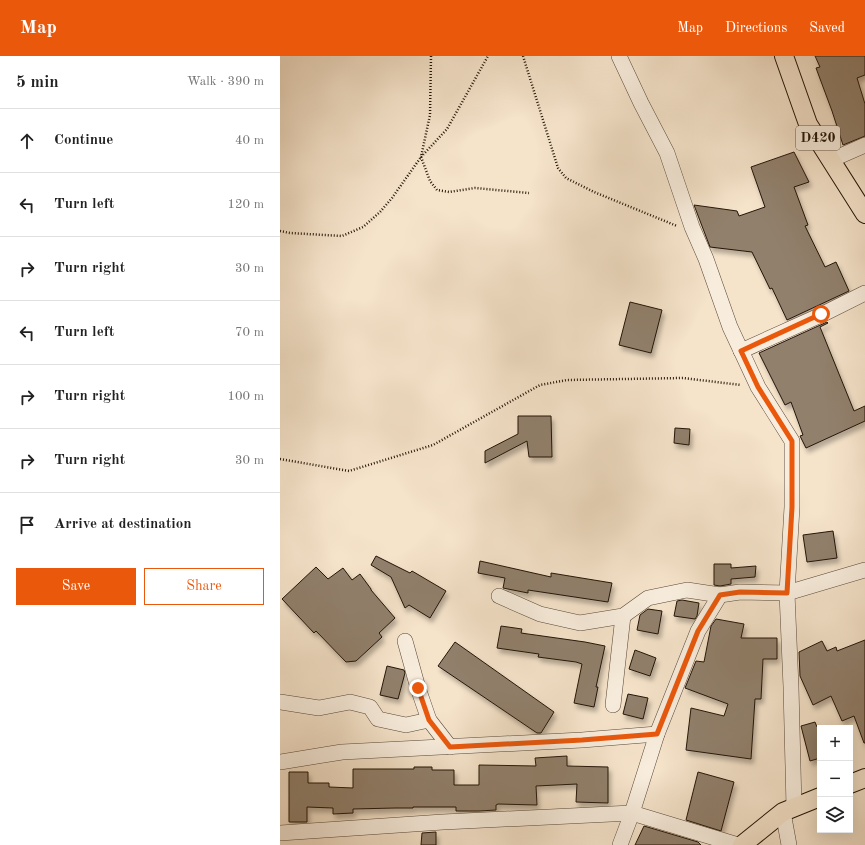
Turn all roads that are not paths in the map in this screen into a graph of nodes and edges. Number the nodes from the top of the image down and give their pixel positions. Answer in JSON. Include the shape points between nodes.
{"nodes":[{"id":1,"x":619,"y":56,"type":"edge"},
{"id":2,"x":784,"y":56,"type":"edge"},
{"id":3,"x":865,"y":145,"type":"edge"},
{"id":4,"x":831,"y":160,"type":"junction"},
{"id":5,"x":865,"y":214,"type":"edge"},
{"id":6,"x":865,"y":293,"type":"edge"},
{"id":7,"x":741,"y":351,"type":"junction"},
{"id":8,"x":865,"y":570,"type":"edge"},
{"id":9,"x":787,"y":593,"type":"junction"},
{"id":10,"x":720,"y":595,"type":"junction"},
{"id":11,"x":500,"y":596,"type":"dead end"},
{"id":12,"x":623,"y":616,"type":"junction"},
{"id":13,"x":405,"y":641,"type":"dead end"},
{"id":14,"x":280,"y":702,"type":"edge"},
{"id":15,"x":613,"y":705,"type":"dead end"},
{"id":16,"x":429,"y":720,"type":"junction"},
{"id":17,"x":657,"y":734,"type":"junction"},
{"id":18,"x":450,"y":747,"type":"junction"},
{"id":19,"x":280,"y":762,"type":"edge"},
{"id":20,"x":865,"y":778,"type":"edge"},
{"id":21,"x":853,"y":783,"type":"edge"},
{"id":22,"x":817,"y":798,"type":"edge"},
{"id":23,"x":788,"y":810,"type":"junction"},
{"id":24,"x":632,"y":813,"type":"junction"},
{"id":25,"x":280,"y":829,"type":"edge"},
{"id":26,"x":280,"y":833,"type":"edge"},
{"id":27,"x":280,"y":839,"type":"edge"},
{"id":28,"x":620,"y":845,"type":"edge"},
{"id":29,"x":738,"y":845,"type":"edge"},
{"id":30,"x":742,"y":845,"type":"edge"},
{"id":31,"x":788,"y":845,"type":"edge"}],
"edges":[{"from":1,"to":7,"type":"street","via":[[667,153],[692,227]]},
{"from":2,"to":4,"type":"main road","number":"D420","via":[[808,124]]},
{"from":3,"to":4,"type":"street"},
{"from":4,"to":5,"type":"main road","number":"D420"},
{"from":6,"to":7,"type":"street"},
{"from":7,"to":9,"type":"street","via":[[758,387],[792,441],[792,507]]},
{"from":8,"to":9,"type":"street"},
{"from":9,"to":10,"type":"street","via":[[740,592]]},
{"from":9,"to":23,"type":"street","via":[[791,687]]},
{"from":10,"to":12,"type":"street","via":[[687,590],[648,598]]},
{"from":10,"to":17,"type":"street","via":[[698,631]]},
{"from":11,"to":12,"type":"street","via":[[540,614],[580,623]]},
{"from":12,"to":15,"type":"street"},
{"from":13,"to":16,"type":"street"},
{"from":14,"to":16,"type":"street","via":[[319,708],[350,702],[370,707],[378,719],[406,725]]},
{"from":16,"to":18,"type":"street"},
{"from":17,"to":18,"type":"street"},
{"from":17,"to":24,"type":"street"},
{"from":18,"to":19,"type":"street","via":[[342,752]]},
{"from":20,"to":21,"type":"main road"},
{"from":22,"to":23,"type":"main road"},
{"from":23,"to":30,"type":"main road"},
{"from":23,"to":31,"type":"street"},
{"from":24,"to":26,"type":"street"},
{"from":24,"to":28,"type":"street"},
{"from":24,"to":29,"type":"street"},
{"from":25,"to":26,"type":"street"},
{"from":26,"to":27,"type":"street"}]}
